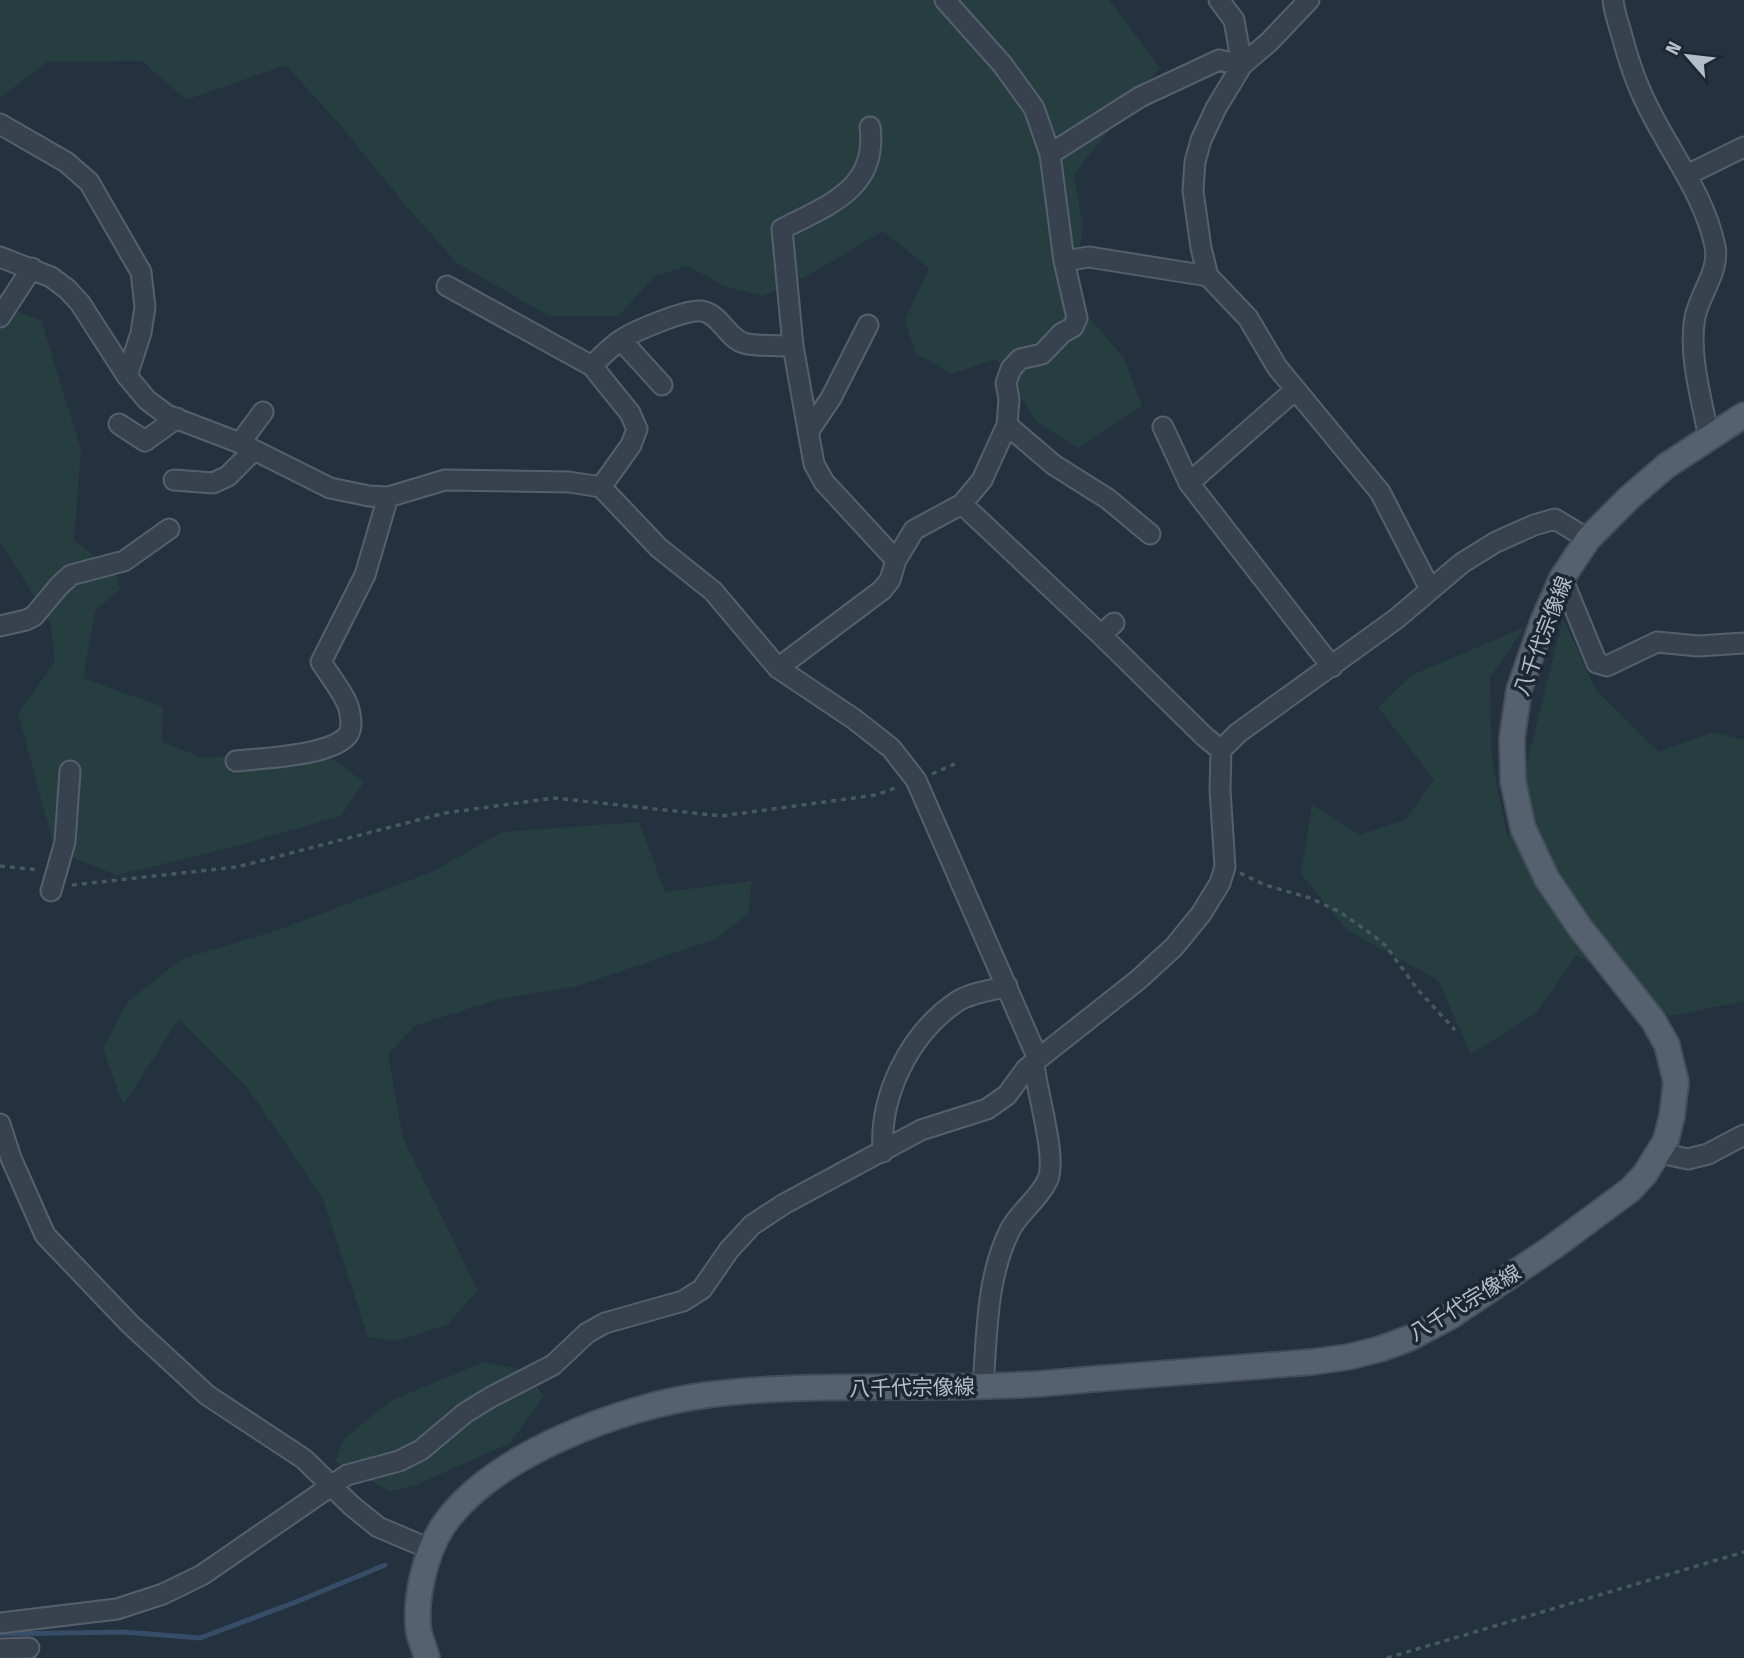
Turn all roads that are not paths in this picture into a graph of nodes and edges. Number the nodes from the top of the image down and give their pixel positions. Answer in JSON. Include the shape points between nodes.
{"nodes":[{"id":1,"x":945,"y":0,"type":"edge"},
{"id":2,"x":1219,"y":0,"type":"edge"},
{"id":3,"x":1309,"y":0,"type":"edge"},
{"id":4,"x":1613,"y":0,"type":"edge"},
{"id":5,"x":1242,"y":65,"type":"junction"},
{"id":6,"x":0,"y":124,"type":"edge"},
{"id":7,"x":870,"y":127,"type":"dead end"},
{"id":8,"x":1744,"y":147,"type":"edge"},
{"id":9,"x":1050,"y":154,"type":"junction"},
{"id":10,"x":1688,"y":175,"type":"junction"},
{"id":11,"x":0,"y":257,"type":"edge"},
{"id":12,"x":1064,"y":261,"type":"junction"},
{"id":13,"x":32,"y":268,"type":"junction"},
{"id":14,"x":1208,"y":276,"type":"junction"},
{"id":15,"x":447,"y":286,"type":"dead end"},
{"id":16,"x":0,"y":317,"type":"edge"},
{"id":17,"x":868,"y":325,"type":"dead end"},
{"id":18,"x":621,"y":340,"type":"junction"},
{"id":19,"x":793,"y":345,"type":"junction"},
{"id":20,"x":592,"y":366,"type":"junction"},
{"id":21,"x":127,"y":376,"type":"junction"},
{"id":22,"x":662,"y":385,"type":"dead end"},
{"id":23,"x":1295,"y":390,"type":"junction"},
{"id":24,"x":263,"y":412,"type":"dead end"},
{"id":25,"x":1744,"y":415,"type":"edge"},
{"id":26,"x":177,"y":418,"type":"junction"},
{"id":27,"x":119,"y":424,"type":"dead end"},
{"id":28,"x":1007,"y":425,"type":"junction"},
{"id":29,"x":1163,"y":427,"type":"dead end"},
{"id":30,"x":808,"y":432,"type":"junction"},
{"id":31,"x":1709,"y":438,"type":"junction"},
{"id":32,"x":246,"y":447,"type":"junction"},
{"id":33,"x":174,"y":480,"type":"dead end"},
{"id":34,"x":1189,"y":483,"type":"junction"},
{"id":35,"x":601,"y":488,"type":"junction"},
{"id":36,"x":388,"y":497,"type":"junction"},
{"id":37,"x":962,"y":504,"type":"junction"},
{"id":38,"x":169,"y":529,"type":"dead end"},
{"id":39,"x":1150,"y":534,"type":"dead end"},
{"id":40,"x":1588,"y":539,"type":"junction"},
{"id":41,"x":896,"y":560,"type":"junction"},
{"id":42,"x":1562,"y":578,"type":"junction"},
{"id":43,"x":1430,"y":589,"type":"junction"},
{"id":44,"x":0,"y":626,"type":"edge"},
{"id":45,"x":1744,"y":643,"type":"edge"},
{"id":46,"x":1332,"y":667,"type":"junction"},
{"id":47,"x":778,"y":668,"type":"junction"},
{"id":48,"x":1221,"y":750,"type":"junction"},
{"id":49,"x":236,"y":761,"type":"dead end"},
{"id":50,"x":70,"y":771,"type":"dead end"},
{"id":51,"x":52,"y":884,"type":"road end"},
{"id":52,"x":1007,"y":986,"type":"junction"},
{"id":53,"x":1036,"y":1061,"type":"junction"},
{"id":54,"x":0,"y":1124,"type":"edge"},
{"id":55,"x":1744,"y":1135,"type":"edge"},
{"id":56,"x":883,"y":1152,"type":"junction"},
{"id":57,"x":1660,"y":1153,"type":"junction"},
{"id":58,"x":983,"y":1387,"type":"junction"},
{"id":59,"x":332,"y":1485,"type":"junction"},
{"id":60,"x":430,"y":1549,"type":"junction"},
{"id":61,"x":0,"y":1623,"type":"edge"},
{"id":62,"x":29,"y":1647,"type":"dead end"},
{"id":63,"x":0,"y":1649,"type":"edge"},
{"id":64,"x":427,"y":1658,"type":"edge"}],
"edges":[{"from":1,"to":9,"type":"street","via":[[1021,86]]},
{"from":2,"to":5,"type":"street","via":[[1234,20]]},
{"from":3,"to":5,"type":"street"},
{"from":4,"to":10,"type":"street","via":[[1642,93]]},
{"from":5,"to":9,"type":"street","via":[[1219,60],[1207,65],[1140,97]]},
{"from":5,"to":14,"type":"street","via":[[1216,108],[1195,162],[1196,220]]},
{"from":6,"to":21,"type":"street","via":[[66,162],[89,182],[141,272],[145,307]]},
{"from":7,"to":19,"type":"street","via":[[867,168],[856,185],[831,204],[782,229]]},
{"from":8,"to":10,"type":"street"},
{"from":9,"to":12,"type":"street"},
{"from":10,"to":31,"type":"street","via":[[1715,248],[1709,281],[1695,315],[1692,344]]},
{"from":11,"to":13,"type":"street"},
{"from":12,"to":14,"type":"street","via":[[1089,257]]},
{"from":12,"to":28,"type":"street","via":[[1076,323],[1042,354],[1020,359],[1012,369],[1006,383]]},
{"from":13,"to":16,"type":"street"},
{"from":13,"to":21,"type":"street","via":[[51,277],[80,303]]},
{"from":14,"to":23,"type":"street","via":[[1248,318]]},
{"from":15,"to":20,"type":"street"},
{"from":17,"to":30,"type":"street"},
{"from":18,"to":19,"type":"street","via":[[652,324],[702,311],[744,344]]},
{"from":18,"to":20,"type":"street"},
{"from":18,"to":22,"type":"street"},
{"from":19,"to":30,"type":"street"},
{"from":20,"to":35,"type":"street","via":[[630,413],[637,429]]},
{"from":21,"to":26,"type":"street","via":[[147,400]]},
{"from":23,"to":34,"type":"street"},
{"from":23,"to":43,"type":"street","via":[[1380,492]]},
{"from":24,"to":32,"type":"street"},
{"from":25,"to":31,"type":"main road","name":"八千代宗像線"},
{"from":26,"to":27,"type":"street","via":[[145,441]]},
{"from":26,"to":32,"type":"street"},
{"from":28,"to":37,"type":"street","via":[[982,480]]},
{"from":28,"to":39,"type":"street"},
{"from":29,"to":34,"type":"street"},
{"from":30,"to":41,"type":"street","via":[[814,464],[824,482]]},
{"from":31,"to":40,"type":"main road","name":"八千代宗像線","via":[[1666,466]]},
{"from":32,"to":33,"type":"street","via":[[228,476],[213,484]]},
{"from":32,"to":36,"type":"street","via":[[330,488]]},
{"from":34,"to":46,"type":"street"},
{"from":35,"to":36,"type":"street","via":[[569,482],[445,480]]},
{"from":35,"to":47,"type":"street","via":[[659,548],[713,590]]},
{"from":36,"to":49,"type":"street","via":[[365,575],[321,662],[349,706],[352,724],[348,735],[310,752]]},
{"from":37,"to":41,"type":"street","via":[[914,530]]},
{"from":37,"to":48,"type":"street","via":[[1108,629]]},
{"from":38,"to":44,"type":"street","via":[[124,561],[71,575],[34,616]]},
{"from":40,"to":42,"type":"main road","name":"八千代宗像線"},
{"from":40,"to":43,"type":"street","via":[[1555,519],[1534,525],[1496,542]]},
{"from":41,"to":47,"type":"street","via":[[882,590]]},
{"from":42,"to":45,"type":"street","via":[[1597,663],[1607,666],[1657,642],[1698,646]]},
{"from":42,"to":57,"type":"main road","name":"八千代宗像線","via":[[1519,690],[1512,738],[1513,781],[1523,828],[1547,879],[1667,1045],[1676,1082],[1672,1116]]},
{"from":43,"to":46,"type":"street"},
{"from":46,"to":48,"type":"street"},
{"from":47,"to":52,"type":"street","via":[[891,748],[916,780]]},
{"from":48,"to":53,"type":"street","via":[[1225,867],[1220,883],[1174,947]]},
{"from":50,"to":51,"type":"street","via":[[65,842]]},
{"from":52,"to":53,"type":"street"},
{"from":52,"to":56,"type":"street","via":[[958,1001],[931,1023],[891,1087],[881,1130]]},
{"from":53,"to":56,"type":"street","via":[[1007,1095],[987,1109],[921,1130]]},
{"from":53,"to":58,"type":"street","via":[[1048,1178],[1011,1227],[999,1254]]},
{"from":54,"to":59,"type":"street","via":[[45,1235],[206,1395],[304,1459]]},
{"from":55,"to":57,"type":"street","via":[[1688,1160]]},
{"from":56,"to":59,"type":"street","via":[[752,1225],[702,1289],[683,1301],[605,1323],[553,1365],[465,1413],[421,1450],[347,1475]]},
{"from":57,"to":58,"type":"main road","name":"八千代宗像線","via":[[1630,1190],[1553,1247],[1451,1316],[1380,1349],[1312,1362]]},
{"from":58,"to":60,"type":"main road","name":"八千代宗像線","via":[[782,1390],[705,1395],[640,1409],[585,1428],[499,1473],[463,1501]]},
{"from":59,"to":60,"type":"street","via":[[378,1527]]},
{"from":59,"to":61,"type":"street","via":[[202,1575],[163,1594],[117,1609]]},
{"from":60,"to":64,"type":"main road","name":"八千代宗像線","via":[[420,1595],[419,1632]]},
{"from":62,"to":63,"type":"street"}]}
